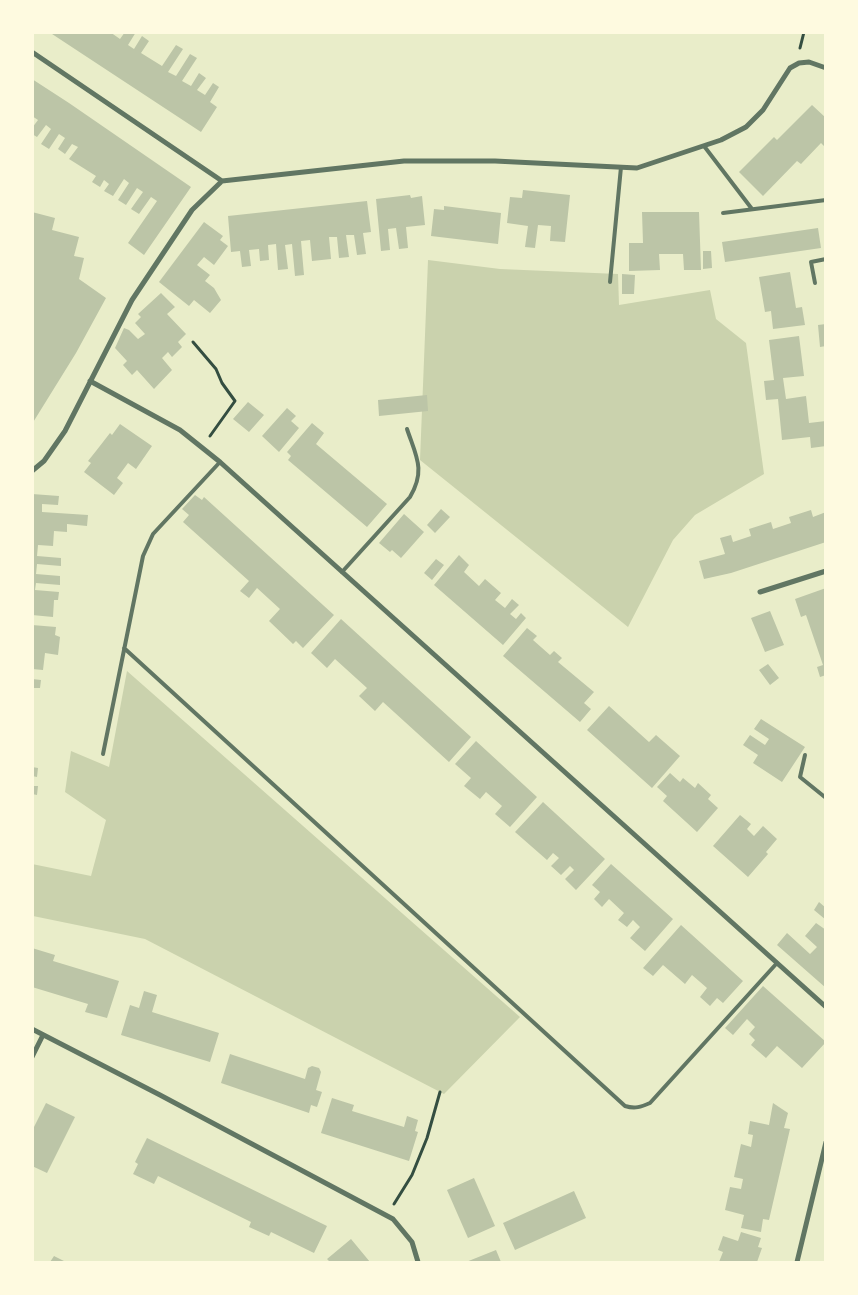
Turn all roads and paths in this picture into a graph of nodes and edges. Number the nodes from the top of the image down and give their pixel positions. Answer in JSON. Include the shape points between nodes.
{"nodes":[{"id":1,"x":32,"y":52,"type":"edge"},
{"id":2,"x":826,"y":68,"type":"edge"},
{"id":3,"x":704,"y":146,"type":"junction"},
{"id":4,"x":621,"y":167,"type":"junction"},
{"id":5,"x":222,"y":181,"type":"junction"},
{"id":6,"x":826,"y":200,"type":"edge"},
{"id":7,"x":752,"y":209,"type":"junction"},
{"id":8,"x":723,"y":213,"type":"dead end"},
{"id":9,"x":826,"y":259,"type":"edge"},
{"id":10,"x":610,"y":282,"type":"dead end"},
{"id":11,"x":815,"y":284,"type":"dead end"},
{"id":12,"x":193,"y":342,"type":"dead end"},
{"id":13,"x":90,"y":381,"type":"junction"},
{"id":14,"x":407,"y":429,"type":"dead end"},
{"id":15,"x":202,"y":447,"type":"junction"},
{"id":16,"x":220,"y":462,"type":"junction"},
{"id":17,"x":32,"y":471,"type":"edge"},
{"id":18,"x":826,"y":571,"type":"edge"},
{"id":19,"x":342,"y":572,"type":"junction"},
{"id":20,"x":760,"y":592,"type":"dead end"},
{"id":21,"x":124,"y":648,"type":"junction"},
{"id":22,"x":103,"y":754,"type":"dead end"},
{"id":23,"x":805,"y":755,"type":"dead end"},
{"id":24,"x":826,"y":798,"type":"edge"},
{"id":25,"x":777,"y":963,"type":"junction"},
{"id":26,"x":826,"y":1007,"type":"edge"},
{"id":27,"x":32,"y":1029,"type":"edge"},
{"id":28,"x":43,"y":1035,"type":"junction"},
{"id":29,"x":32,"y":1057,"type":"edge"},
{"id":30,"x":440,"y":1092,"type":"dead end"},
{"id":31,"x":826,"y":1142,"type":"edge"},
{"id":32,"x":388,"y":1216,"type":"junction"},
{"id":33,"x":418,"y":1262,"type":"edge"},
{"id":34,"x":797,"y":1262,"type":"edge"}],
"edges":[{"from":1,"to":5,"type":"street"},
{"from":2,"to":3,"type":"street","via":[[809,62],[790,68],[756,118],[736,133]]},
{"from":3,"to":4,"type":"street","via":[[637,168]]},
{"from":3,"to":7,"type":"lane"},
{"from":4,"to":5,"type":"street","via":[[495,161],[404,161]]},
{"from":4,"to":10,"type":"lane"},
{"from":5,"to":13,"type":"street","via":[[192,210],[132,300]]},
{"from":6,"to":7,"type":"lane"},
{"from":7,"to":8,"type":"lane"},
{"from":9,"to":11,"type":"lane","via":[[811,262]]},
{"from":12,"to":15,"type":"path","via":[[216,368],[235,401]]},
{"from":13,"to":15,"type":"street","via":[[180,430]]},
{"from":13,"to":17,"type":"street","via":[[65,431],[44,461]]},
{"from":14,"to":19,"type":"lane","via":[[419,464],[416,486]]},
{"from":15,"to":16,"type":"street"},
{"from":16,"to":19,"type":"street"},
{"from":16,"to":21,"type":"lane","via":[[153,534],[143,556]]},
{"from":18,"to":20,"type":"street"},
{"from":19,"to":25,"type":"street"},
{"from":21,"to":22,"type":"lane"},
{"from":21,"to":25,"type":"lane","via":[[625,1106],[633,1108],[650,1103]]},
{"from":23,"to":24,"type":"lane","via":[[800,777]]},
{"from":25,"to":26,"type":"street"},
{"from":27,"to":28,"type":"street"},
{"from":28,"to":29,"type":"street"},
{"from":28,"to":32,"type":"street"},
{"from":30,"to":32,"type":"path","via":[[412,1175]]},
{"from":31,"to":34,"type":"street"},
{"from":32,"to":33,"type":"street","via":[[412,1242]]}]}
